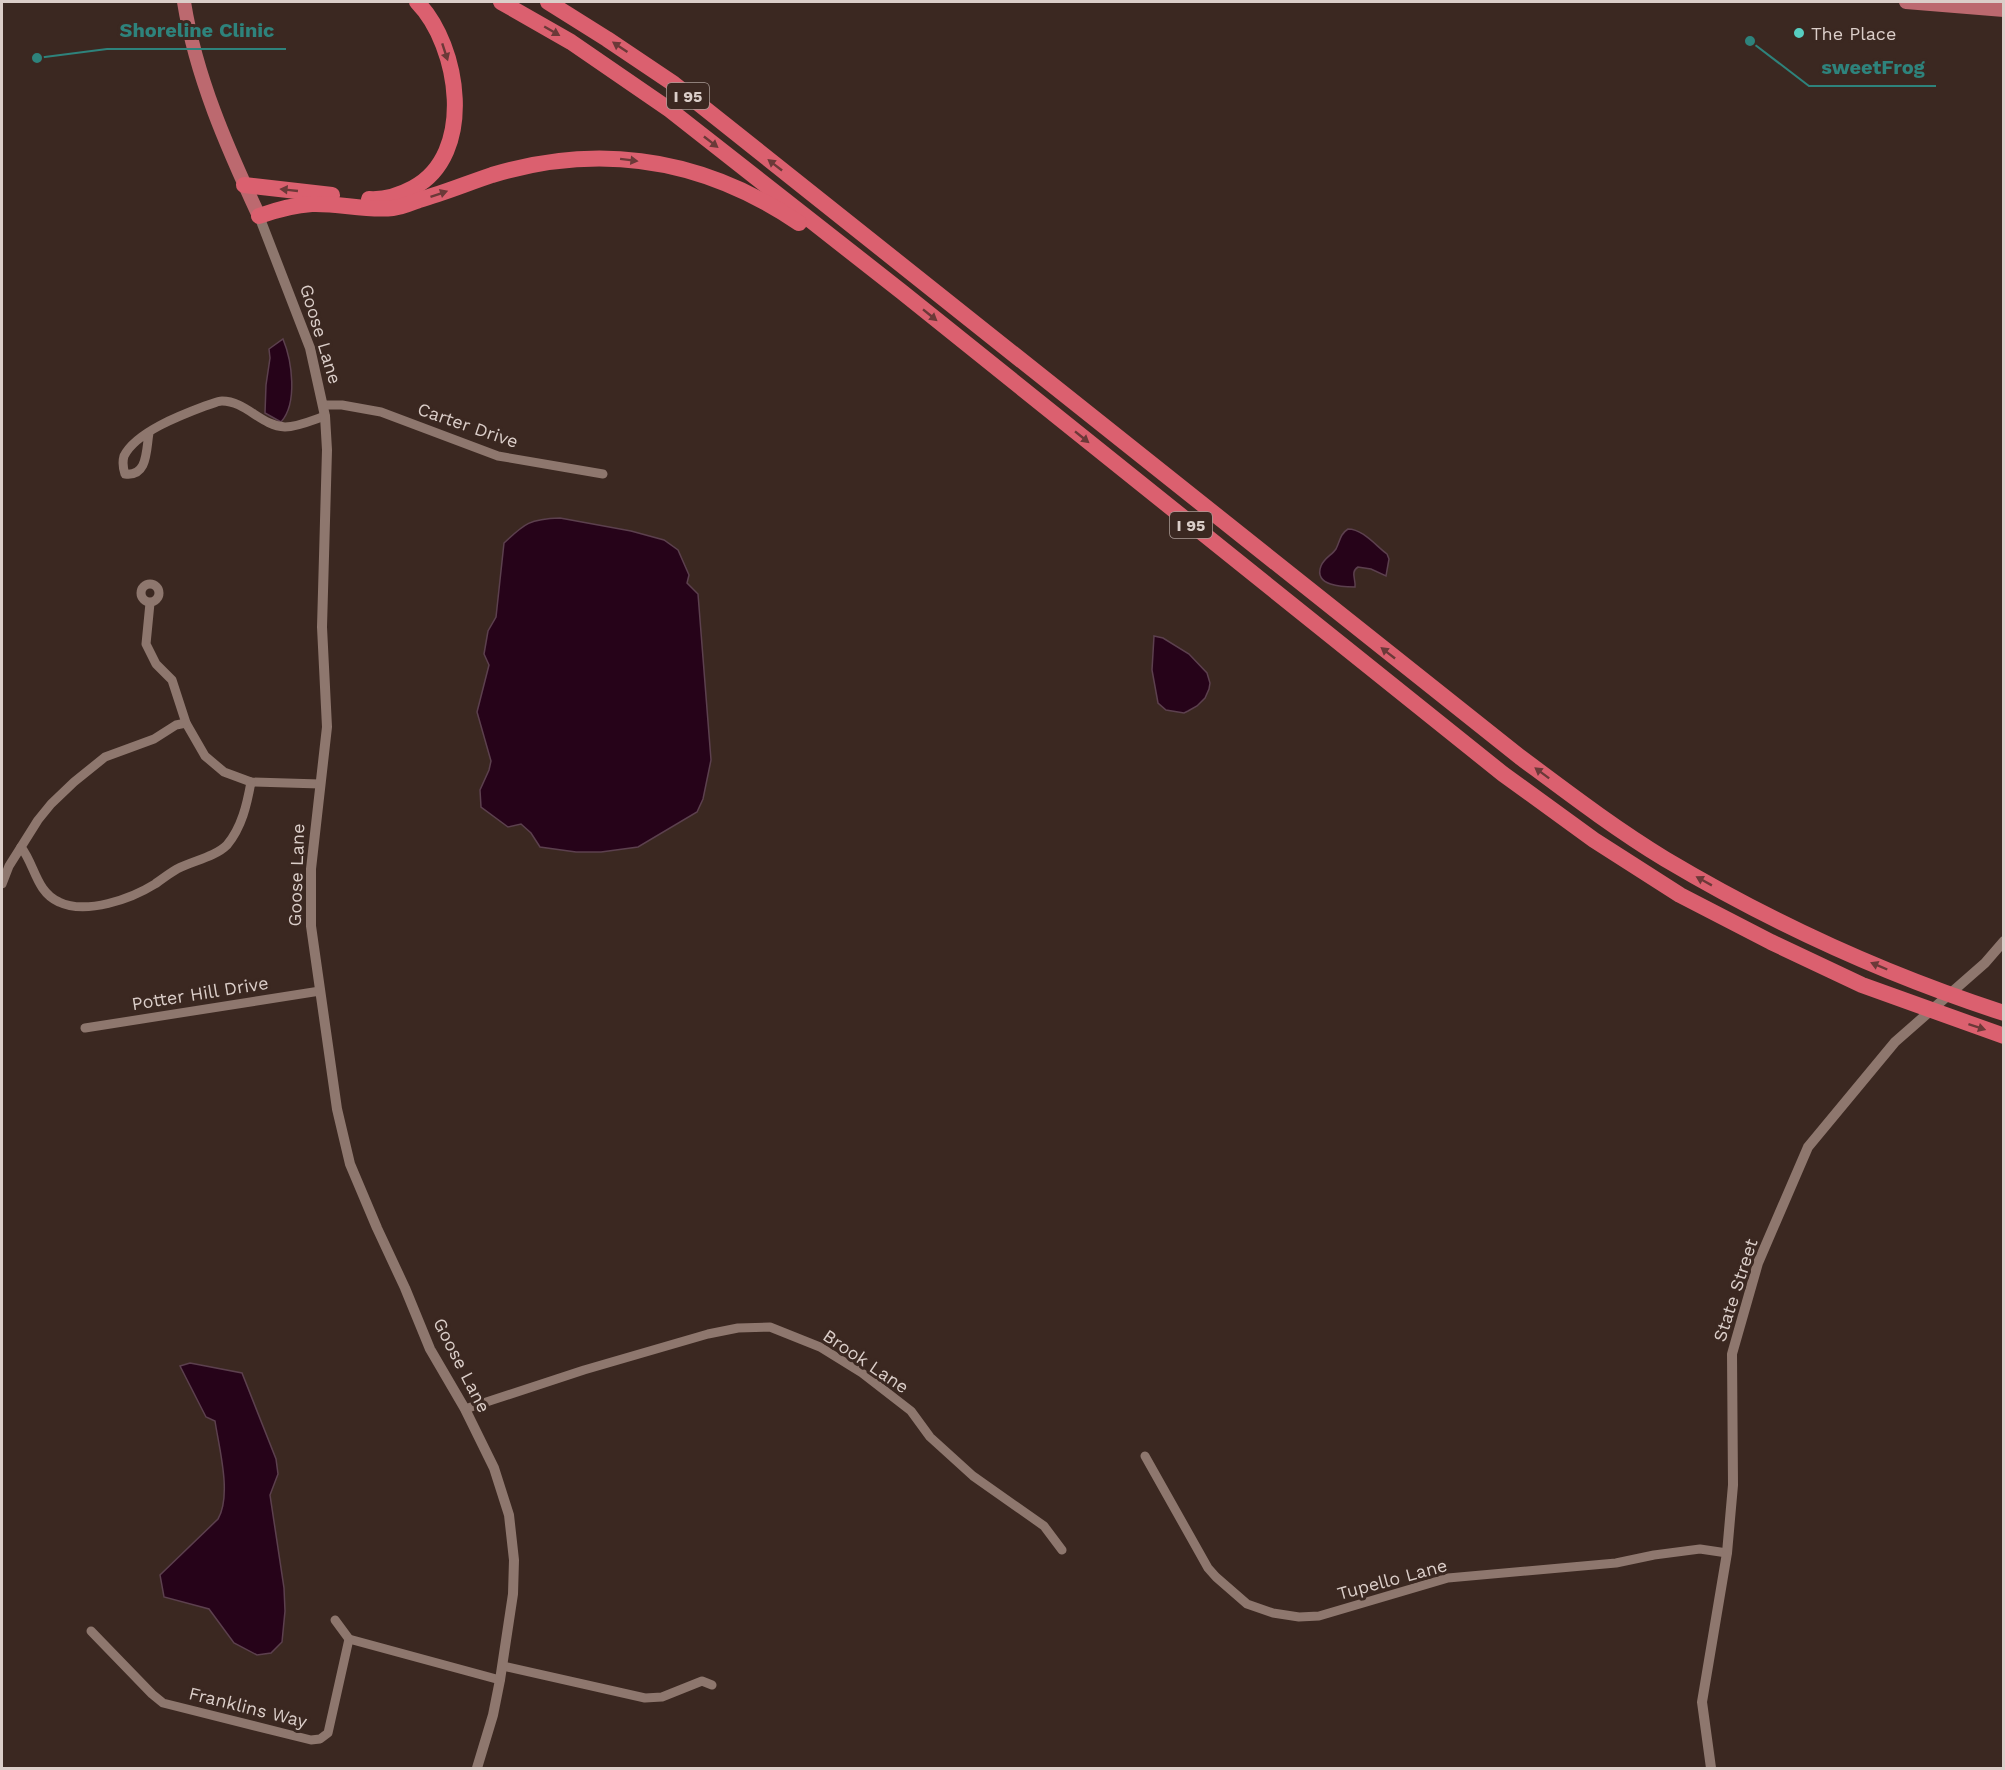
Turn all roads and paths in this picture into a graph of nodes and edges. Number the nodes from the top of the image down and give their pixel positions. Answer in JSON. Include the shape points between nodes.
{"nodes":[{"id":1,"x":184,"y":2,"type":"edge"},
{"id":2,"x":417,"y":2,"type":"edge"},
{"id":3,"x":501,"y":2,"type":"edge"},
{"id":4,"x":548,"y":2,"type":"edge"},
{"id":5,"x":1906,"y":2,"type":"edge"},
{"id":6,"x":2004,"y":10,"type":"edge"},
{"id":7,"x":244,"y":185,"type":"junction"},
{"id":8,"x":258,"y":216,"type":"junction"},
{"id":9,"x":902,"y":292,"type":"junction"},
{"id":10,"x":325,"y":410,"type":"junction"},
{"id":11,"x":149,"y":433,"type":"dead end"},
{"id":12,"x":603,"y":474,"type":"dead end"},
{"id":13,"x":150,"y":603,"type":"dead end"},
{"id":14,"x":186,"y":723,"type":"junction"},
{"id":15,"x":251,"y":782,"type":"junction"},
{"id":16,"x":320,"y":784,"type":"junction"},
{"id":17,"x":21,"y":847,"type":"junction"},
{"id":18,"x":2,"y":884,"type":"edge"},
{"id":19,"x":2004,"y":941,"type":"edge"},
{"id":20,"x":320,"y":991,"type":"junction"},
{"id":21,"x":2004,"y":1013,"type":"edge"},
{"id":22,"x":85,"y":1028,"type":"dead end"},
{"id":23,"x":2004,"y":1036,"type":"edge"},
{"id":24,"x":465,"y":1409,"type":"junction"},
{"id":25,"x":1145,"y":1456,"type":"dead end"},
{"id":26,"x":1062,"y":1550,"type":"dead end"},
{"id":27,"x":1727,"y":1553,"type":"junction"},
{"id":28,"x":335,"y":1620,"type":"dead end"},
{"id":29,"x":91,"y":1631,"type":"dead end"},
{"id":30,"x":349,"y":1639,"type":"junction"},
{"id":31,"x":503,"y":1666,"type":"junction"},
{"id":32,"x":500,"y":1680,"type":"junction"},
{"id":33,"x":712,"y":1684,"type":"dead end"},
{"id":34,"x":477,"y":1768,"type":"edge"},
{"id":35,"x":1711,"y":1768,"type":"edge"}],
"edges":[{"from":1,"to":7,"type":"main road","name":"Goose Lane","via":[[201,75]]},
{"from":2,"to":7,"type":"highway","one_way":true,"via":[[441,38],[452,71],[456,106],[452,135],[441,163],[424,182],[400,195],[373,199]]},
{"from":3,"to":9,"type":"highway","number":"I 95","one_way":true,"via":[[572,42],[670,110]]},
{"from":21,"to":4,"type":"highway","number":"I 95","one_way":true,"via":[[1834,947],[1755,909],[1664,858],[1591,810],[674,84]]},
{"from":5,"to":6,"type":"main road"},
{"from":7,"to":8,"type":"main road","name":"Goose Lane"},
{"from":8,"to":9,"type":"highway","one_way":true,"via":[[285,207],[314,204],[395,208],[535,163],[621,158],[700,174],[741,190],[792,218]]},
{"from":8,"to":10,"type":"street","name":"Goose Lane","via":[[310,348]]},
{"from":9,"to":23,"type":"highway","number":"I 95","one_way":true,"via":[[1503,774],[1594,840],[1680,895],[1771,942],[1862,985]]},
{"from":10,"to":11,"type":"street","name":"Carter Drive","via":[[286,427],[221,400]]},
{"from":10,"to":12,"type":"street","name":"Carter Drive","via":[[342,405],[381,412],[498,456]]},
{"from":10,"to":16,"type":"street","name":"Goose Lane","via":[[322,606],[327,727]]},
{"from":13,"to":14,"type":"street","via":[[146,644],[156,664],[172,680]]},
{"from":14,"to":15,"type":"street","via":[[205,756],[224,772]]},
{"from":14,"to":17,"type":"street","via":[[105,757],[51,804]]},
{"from":15,"to":16,"type":"street"},
{"from":15,"to":17,"type":"street","via":[[239,828],[225,847],[178,868],[129,898],[91,906],[70,907],[57,902],[48,896]]},
{"from":16,"to":20,"type":"street","name":"Goose Lane","via":[[310,869],[311,926]]},
{"from":17,"to":18,"type":"street"},
{"from":19,"to":27,"type":"street","name":"State Street","via":[[1985,963],[1895,1042],[1808,1147],[1758,1263],[1732,1354],[1732,1485]]},
{"from":20,"to":22,"type":"street","name":"Potter Hill Drive"},
{"from":20,"to":24,"type":"street","name":"Goose Lane","via":[[337,1108],[350,1164],[430,1349]]},
{"from":24,"to":26,"type":"street","name":"Brook Lane","via":[[708,1334],[770,1327],[820,1347],[862,1373],[911,1411],[930,1437],[973,1476],[1044,1526]]},
{"from":24,"to":31,"type":"street","name":"Goose Lane","via":[[494,1468],[509,1515],[514,1572]]},
{"from":25,"to":27,"type":"street","name":"Tupello Lane","via":[[1208,1568],[1247,1604],[1285,1616],[1319,1616],[1448,1578],[1616,1563],[1700,1549]]},
{"from":27,"to":35,"type":"street","name":"State Street","via":[[1702,1702]]},
{"from":28,"to":30,"type":"street"},
{"from":29,"to":30,"type":"street","name":"Franklins Way","via":[[163,1703],[312,1740],[328,1733]]},
{"from":30,"to":32,"type":"street"},
{"from":31,"to":32,"type":"street","name":"Goose Lane"},
{"from":31,"to":33,"type":"street","via":[[645,1698],[662,1697],[702,1681]]},
{"from":32,"to":34,"type":"street","name":"Goose Lane"}]}
